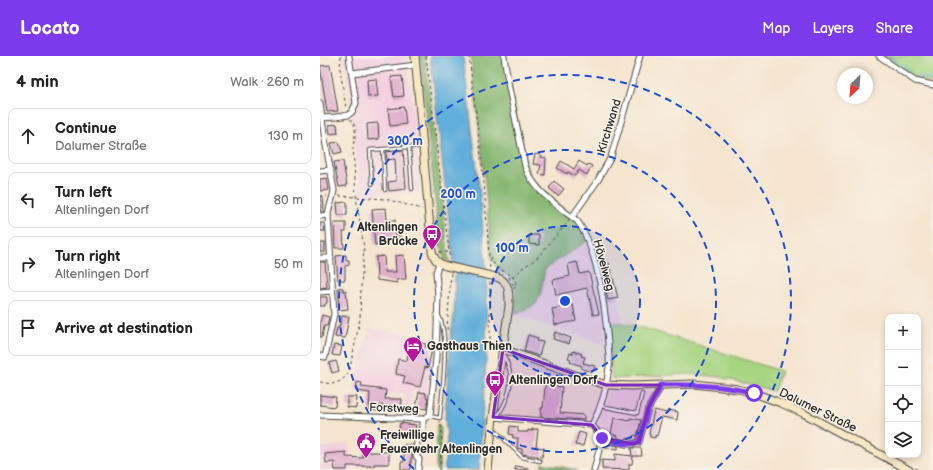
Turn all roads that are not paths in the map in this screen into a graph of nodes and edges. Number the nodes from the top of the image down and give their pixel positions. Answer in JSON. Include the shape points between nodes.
{"nodes":[{"id":1,"x":349,"y":56,"type":"edge"},
{"id":2,"x":415,"y":56,"type":"edge"},
{"id":3,"x":504,"y":56,"type":"edge"},
{"id":4,"x":640,"y":56,"type":"edge"},
{"id":5,"x":879,"y":56,"type":"edge"},
{"id":6,"x":416,"y":65,"type":"junction"},
{"id":7,"x":352,"y":74,"type":"junction"},
{"id":8,"x":933,"y":85,"type":"edge"},
{"id":9,"x":320,"y":103,"type":"edge"},
{"id":10,"x":322,"y":118,"type":"junction"},
{"id":11,"x":322,"y":135,"type":"edge"},
{"id":12,"x":423,"y":146,"type":"junction"},
{"id":13,"x":409,"y":147,"type":"junction"},
{"id":14,"x":383,"y":149,"type":"junction"},
{"id":15,"x":331,"y":170,"type":"junction"},
{"id":16,"x":320,"y":171,"type":"edge"},
{"id":17,"x":372,"y":184,"type":"dead end"},
{"id":18,"x":412,"y":189,"type":"dead end"},
{"id":19,"x":385,"y":190,"type":"dead end"},
{"id":20,"x":328,"y":215,"type":"junction"},
{"id":21,"x":320,"y":216,"type":"edge"},
{"id":22,"x":572,"y":217,"type":"junction"},
{"id":23,"x":320,"y":258,"type":"edge"},
{"id":24,"x":331,"y":258,"type":"junction"},
{"id":25,"x":447,"y":266,"type":"junction"},
{"id":26,"x":332,"y":291,"type":"junction"},
{"id":27,"x":320,"y":292,"type":"edge"},
{"id":28,"x":438,"y":314,"type":"junction"},
{"id":29,"x":502,"y":355,"type":"junction"},
{"id":30,"x":320,"y":356,"type":"edge"},
{"id":31,"x":606,"y":385,"type":"junction"},
{"id":32,"x":660,"y":385,"type":"junction"},
{"id":33,"x":642,"y":394,"type":"dead end"},
{"id":34,"x":600,"y":405,"type":"junction"},
{"id":35,"x":430,"y":415,"type":"junction"},
{"id":36,"x":321,"y":416,"type":"edge"},
{"id":37,"x":495,"y":417,"type":"junction"},
{"id":38,"x":423,"y":420,"type":"junction"},
{"id":39,"x":592,"y":425,"type":"junction"},
{"id":40,"x":491,"y":430,"type":"junction"},
{"id":41,"x":602,"y":438,"type":"junction"},
{"id":42,"x":540,"y":461,"type":"dead end"},
{"id":43,"x":418,"y":470,"type":"edge"},
{"id":44,"x":488,"y":470,"type":"edge"},
{"id":45,"x":594,"y":470,"type":"edge"},
{"id":46,"x":908,"y":470,"type":"edge"}],
"edges":[{"from":1,"to":7,"type":"street"},
{"from":2,"to":6,"type":"main road"},
{"from":3,"to":22,"type":"street","name":"Hövelweg","via":[[529,177],[538,190]]},
{"from":4,"to":22,"type":"street","name":"Kirchwand","via":[[611,157]]},
{"from":5,"to":8,"type":"street","via":[[915,81]]},
{"from":6,"to":7,"type":"street"},
{"from":6,"to":12,"type":"main road"},
{"from":7,"to":10,"type":"street","via":[[356,103],[352,112],[348,115]]},
{"from":9,"to":10,"type":"street"},
{"from":10,"to":11,"type":"street"},
{"from":11,"to":15,"type":"street"},
{"from":12,"to":13,"type":"lane"},
{"from":12,"to":25,"type":"main road","via":[[432,251],[436,260]]},
{"from":13,"to":14,"type":"lane"},
{"from":13,"to":18,"type":"lane"},
{"from":14,"to":17,"type":"lane","via":[[370,150]]},
{"from":14,"to":19,"type":"lane"},
{"from":15,"to":16,"type":"street"},
{"from":15,"to":20,"type":"street","via":[[334,190]]},
{"from":20,"to":21,"type":"street"},
{"from":20,"to":24,"type":"street"},
{"from":22,"to":31,"type":"street","name":"Hövelweg","via":[[578,222],[588,241],[600,286],[609,366]]},
{"from":23,"to":24,"type":"street"},
{"from":24,"to":26,"type":"street"},
{"from":25,"to":28,"type":"street","name":"Forstweg","via":[[436,272]]},
{"from":25,"to":29,"type":"main road","bridge":true,"via":[[506,282],[509,292]]},
{"from":26,"to":27,"type":"street"},
{"from":26,"to":30,"type":"street","via":[[334,314],[325,357]]},
{"from":28,"to":35,"type":"street","name":"Forstweg"},
{"from":28,"to":35,"type":"lane","via":[[445,345],[440,418]]},
{"from":29,"to":31,"type":"main road","name":"Dalumer Straße"},
{"from":29,"to":37,"type":"main road"},
{"from":29,"to":37,"type":"lane","via":[[511,374],[504,406]]},
{"from":31,"to":32,"type":"main road","name":"Dalumer Straße"},
{"from":31,"to":34,"type":"street"},
{"from":32,"to":41,"type":"street","via":[[648,409],[639,442],[626,444]]},
{"from":32,"to":46,"type":"main road","name":"Dalumer Straße","via":[[695,384],[738,389],[768,398],[803,413]]},
{"from":33,"to":34,"type":"lane","via":[[637,413]]},
{"from":34,"to":39,"type":"street"},
{"from":35,"to":38,"type":"street","name":"Forstweg"},
{"from":36,"to":38,"type":"street","name":"Forstweg"},
{"from":37,"to":39,"type":"street"},
{"from":37,"to":40,"type":"main road"},
{"from":38,"to":43,"type":"street","via":[[423,428],[417,442]]},
{"from":39,"to":41,"type":"street"},
{"from":40,"to":42,"type":"lane","via":[[496,431],[522,457]]},
{"from":40,"to":44,"type":"main road"},
{"from":41,"to":45,"type":"street"}]}
